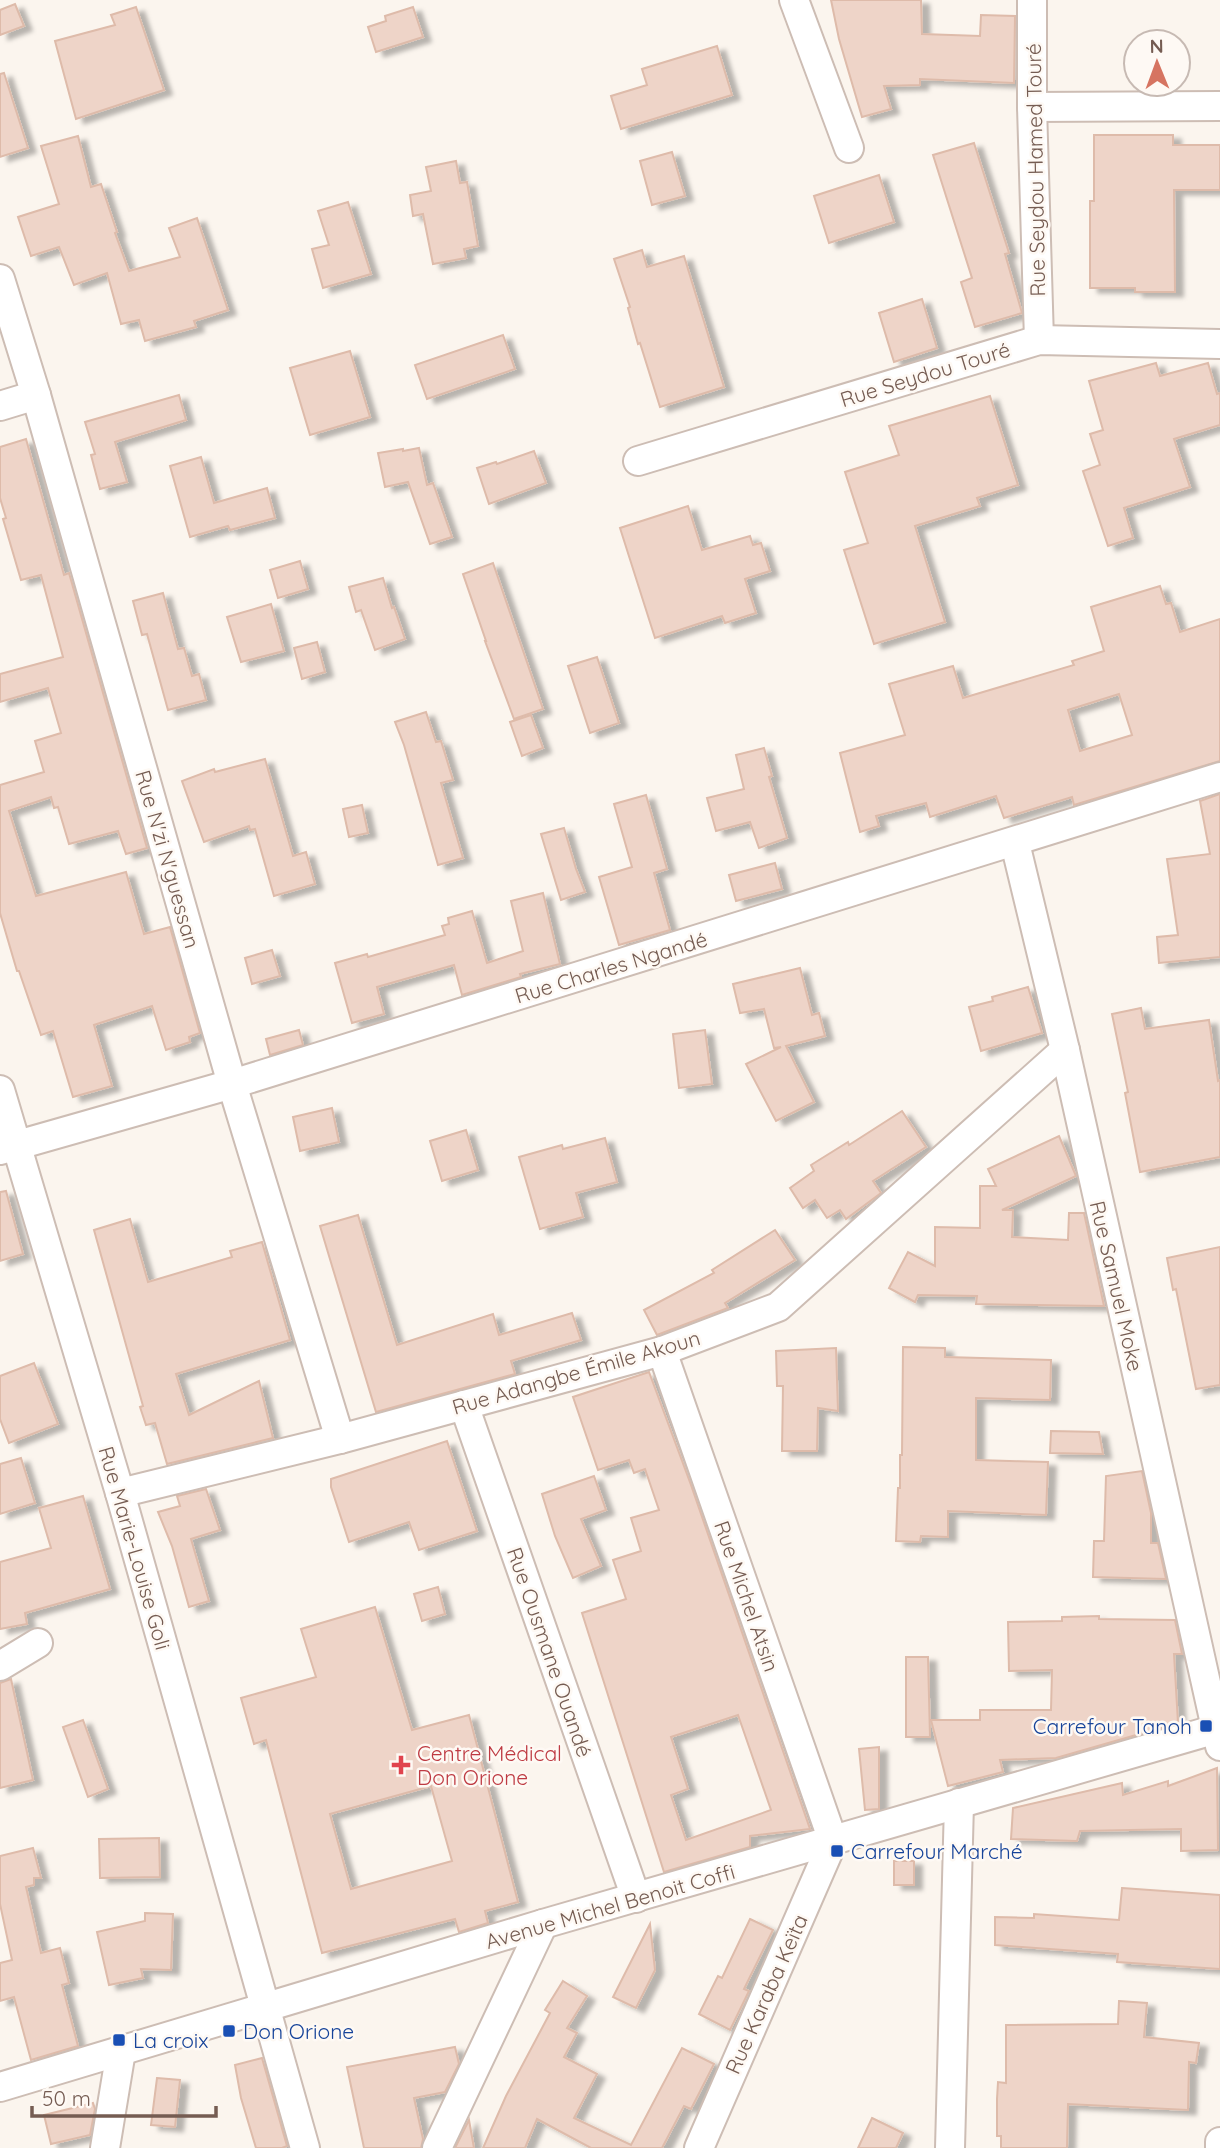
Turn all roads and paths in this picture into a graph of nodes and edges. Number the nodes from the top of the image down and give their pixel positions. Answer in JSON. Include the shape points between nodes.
{"nodes":[{"id":1,"x":794,"y":0,"type":"edge"},
{"id":2,"x":1032,"y":0,"type":"edge"},
{"id":3,"x":1220,"y":106,"type":"edge"},
{"id":4,"x":1032,"y":107,"type":"junction"},
{"id":5,"x":849,"y":148,"type":"dead end"},
{"id":6,"x":0,"y":279,"type":"edge"},
{"id":7,"x":1039,"y":340,"type":"junction"},
{"id":8,"x":1220,"y":344,"type":"edge"},
{"id":9,"x":36,"y":395,"type":"junction"},
{"id":10,"x":0,"y":406,"type":"edge"},
{"id":11,"x":638,"y":461,"type":"dead end"},
{"id":12,"x":1220,"y":778,"type":"edge"},
{"id":13,"x":1015,"y":842,"type":"junction"},
{"id":14,"x":1065,"y":1050,"type":"junction"},
{"id":15,"x":232,"y":1084,"type":"junction"},
{"id":16,"x":0,"y":1090,"type":"edge"},
{"id":17,"x":8,"y":1148,"type":"edge"},
{"id":18,"x":662,"y":1351,"type":"junction"},
{"id":19,"x":464,"y":1405,"type":"junction"},
{"id":20,"x":340,"y":1438,"type":"junction"},
{"id":21,"x":120,"y":1493,"type":"junction"},
{"id":22,"x":38,"y":1643,"type":"dead end"},
{"id":23,"x":0,"y":1666,"type":"edge"},
{"id":24,"x":1219,"y":1735,"type":"edge"},
{"id":25,"x":958,"y":1803,"type":"junction"},
{"id":26,"x":833,"y":1841,"type":"junction"},
{"id":27,"x":636,"y":1898,"type":"junction"},
{"id":28,"x":543,"y":1924,"type":"junction"},
{"id":29,"x":267,"y":2008,"type":"junction"},
{"id":30,"x":121,"y":2051,"type":"junction"},
{"id":31,"x":0,"y":2087,"type":"edge"},
{"id":32,"x":1220,"y":2143,"type":"edge"},
{"id":33,"x":105,"y":2148,"type":"edge"},
{"id":34,"x":305,"y":2148,"type":"edge"},
{"id":35,"x":437,"y":2148,"type":"edge"},
{"id":36,"x":699,"y":2148,"type":"edge"},
{"id":37,"x":950,"y":2148,"type":"edge"},
{"id":38,"x":1220,"y":2148,"type":"edge"}],
"edges":[{"from":1,"to":5,"type":"street"},
{"from":2,"to":4,"type":"street","name":"Rue Seydou Hamed Touré"},
{"from":3,"to":4,"type":"street"},
{"from":4,"to":7,"type":"street","name":"Rue Seydou Hamed Touré"},
{"from":6,"to":9,"type":"street","name":"Rue N'zi N'guessan"},
{"from":7,"to":8,"type":"street","name":"Rue Seydou Touré"},
{"from":7,"to":11,"type":"street","name":"Rue Seydou Touré"},
{"from":9,"to":10,"type":"street"},
{"from":9,"to":15,"type":"street","name":"Rue N'zi N'guessan"},
{"from":12,"to":13,"type":"street","name":"Rue Charles Ngandé"},
{"from":13,"to":14,"type":"street","name":"Rue Samuel Moke"},
{"from":13,"to":15,"type":"street","name":"Rue Charles Ngandé"},
{"from":14,"to":18,"type":"street","name":"Rue Adangbe Émile Akoun","via":[[778,1307]]},
{"from":14,"to":24,"type":"street","name":"Rue Samuel Moke"},
{"from":15,"to":17,"type":"street","name":"Rue Charles Ngandé"},
{"from":15,"to":20,"type":"street","name":"Rue N'zi N'guessan"},
{"from":16,"to":17,"type":"street","name":"Rue Marie-Louise Goli"},
{"from":17,"to":21,"type":"street","name":"Rue Marie-Louise Goli"},
{"from":18,"to":19,"type":"street","name":"Rue Adangbe Émile Akoun"},
{"from":18,"to":26,"type":"street","name":"Rue Michel Atsin"},
{"from":19,"to":20,"type":"street","name":"Rue Adangbe Émile Akoun"},
{"from":19,"to":27,"type":"street","name":"Rue Ousmane Ouandé"},
{"from":20,"to":21,"type":"street","name":"Rue Adangbe Émile Akoun"},
{"from":21,"to":29,"type":"street","name":"Rue Marie-Louise Goli"},
{"from":22,"to":23,"type":"street"},
{"from":24,"to":25,"type":"street","name":"Avenue Michel Benoit Coffi"},
{"from":25,"to":26,"type":"street","name":"Avenue Michel Benoit Coffi"},
{"from":25,"to":37,"type":"street"},
{"from":26,"to":27,"type":"street","name":"Avenue Michel Benoit Coffi"},
{"from":26,"to":36,"type":"street","name":"Rue Karaba Keïta"},
{"from":27,"to":28,"type":"street","name":"Avenue Michel Benoit Coffi"},
{"from":28,"to":29,"type":"street","name":"Avenue Michel Benoit Coffi"},
{"from":28,"to":35,"type":"street"},
{"from":29,"to":30,"type":"street","name":"Avenue Michel Benoit Coffi"},
{"from":29,"to":34,"type":"street","name":"Rue Marie-Louise Goli"},
{"from":30,"to":31,"type":"street","name":"Avenue Michel Benoit Coffi"},
{"from":30,"to":33,"type":"street"},
{"from":32,"to":38,"type":"street"}]}
